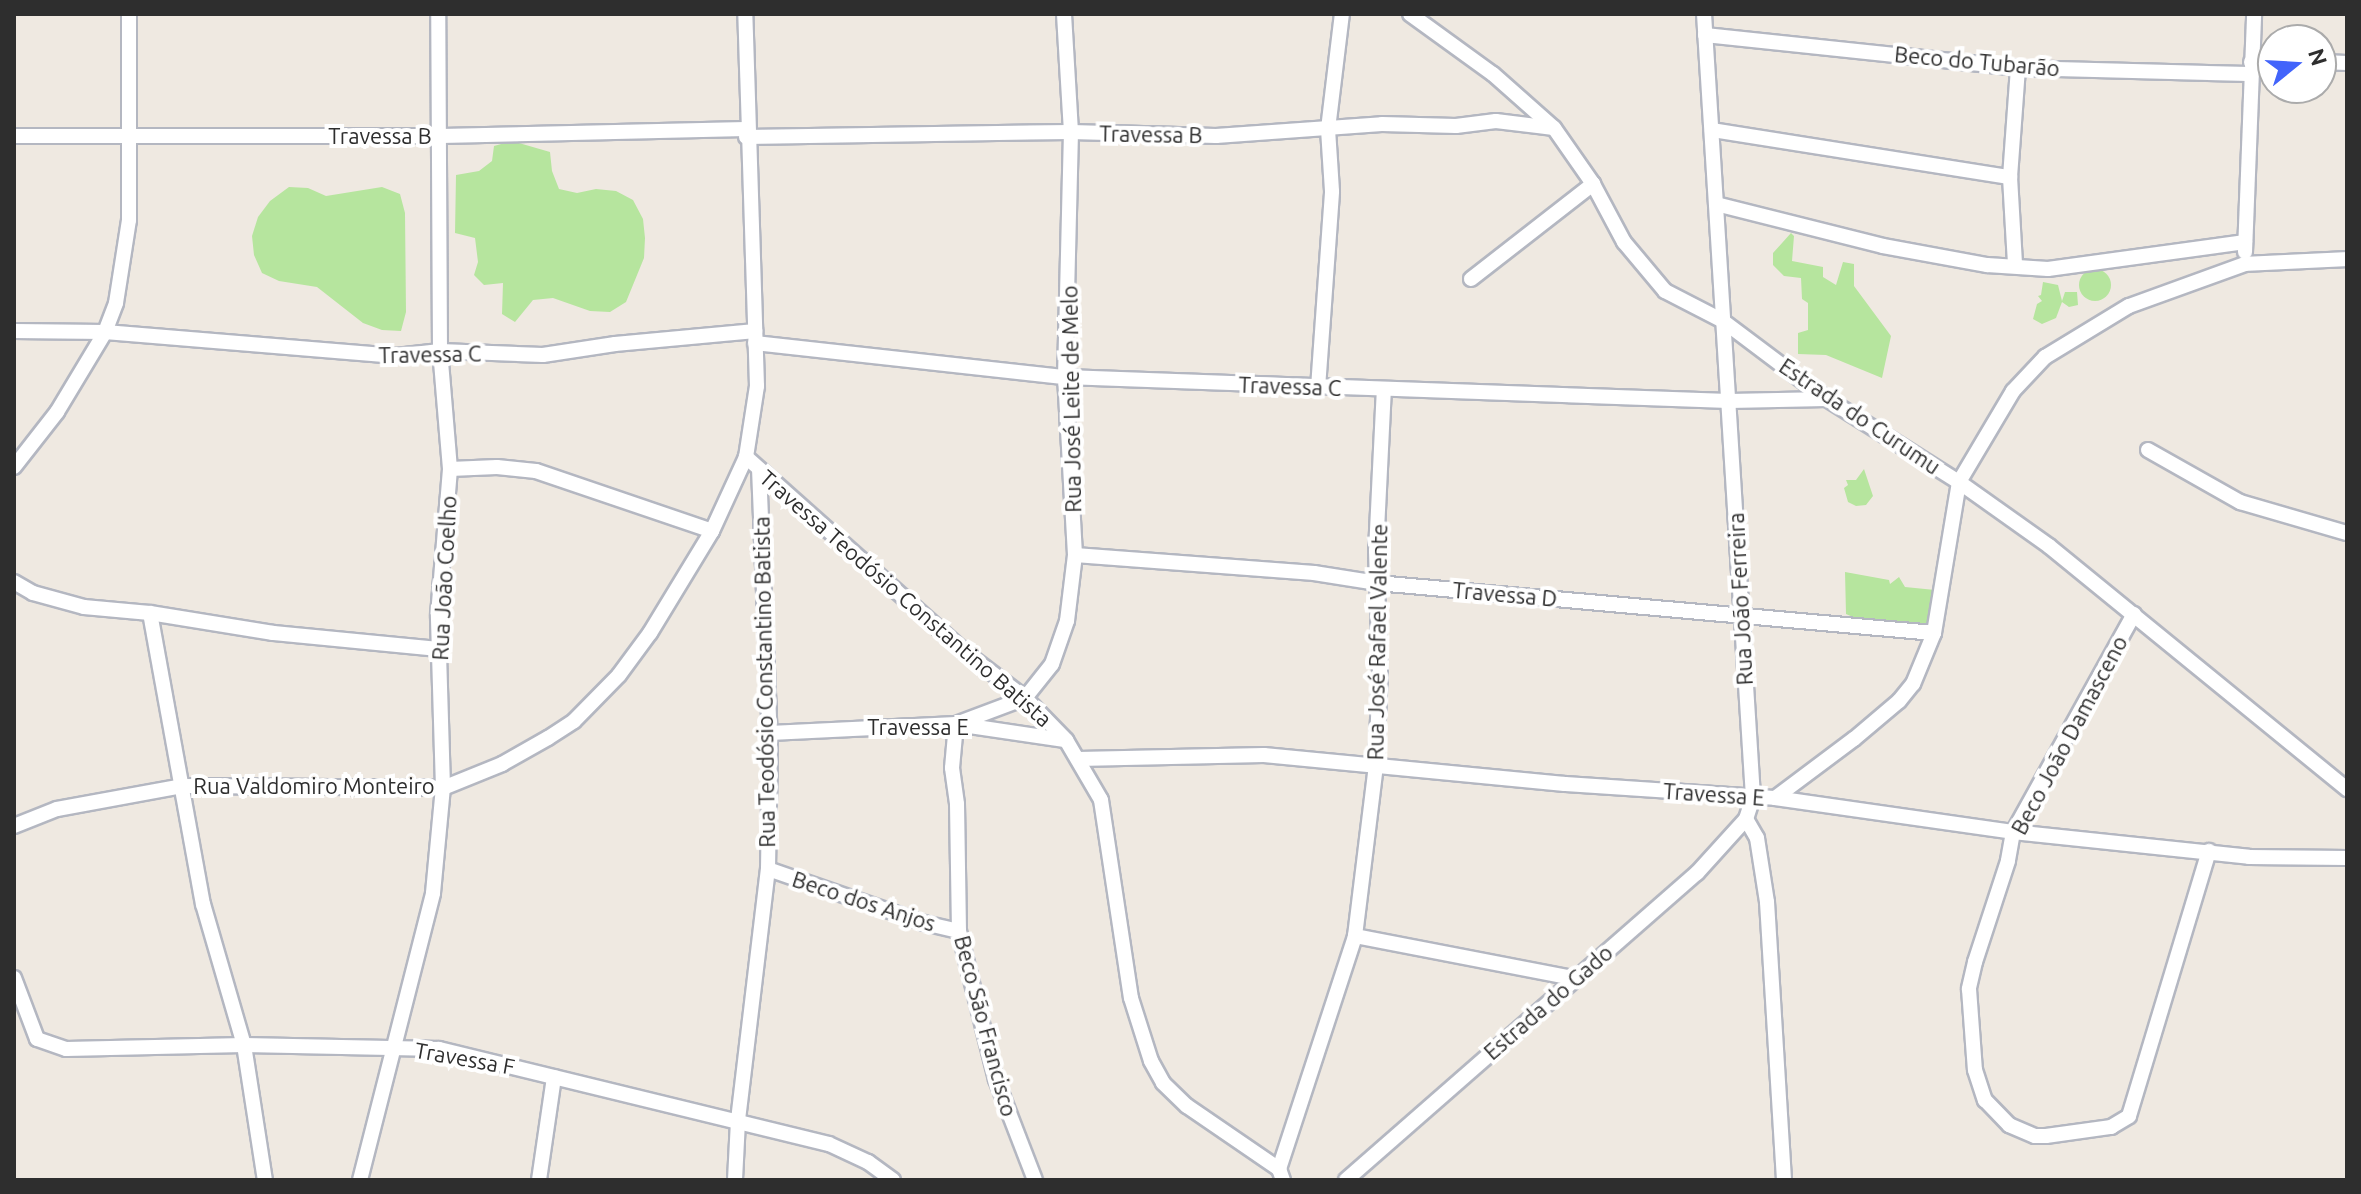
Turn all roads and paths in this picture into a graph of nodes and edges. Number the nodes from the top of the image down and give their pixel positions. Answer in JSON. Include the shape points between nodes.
{"nodes":[{"id":1,"x":129,"y":14,"type":"edge"},
{"id":2,"x":438,"y":14,"type":"edge"},
{"id":3,"x":745,"y":14,"type":"edge"},
{"id":4,"x":1064,"y":14,"type":"edge"},
{"id":5,"x":1342,"y":14,"type":"edge"},
{"id":6,"x":1410,"y":14,"type":"edge"},
{"id":7,"x":1704,"y":14,"type":"edge"},
{"id":8,"x":2254,"y":14,"type":"edge"},
{"id":9,"x":1705,"y":35,"type":"junction"},
{"id":10,"x":2257,"y":66,"type":"edge"},
{"id":11,"x":2018,"y":68,"type":"junction"},
{"id":12,"x":2250,"y":68,"type":"junction"},
{"id":13,"x":1554,"y":128,"type":"junction"},
{"id":14,"x":1328,"y":129,"type":"junction"},
{"id":15,"x":1712,"y":130,"type":"junction"},
{"id":16,"x":1071,"y":132,"type":"junction"},
{"id":17,"x":746,"y":133,"type":"junction"},
{"id":18,"x":131,"y":134,"type":"junction"},
{"id":19,"x":14,"y":136,"type":"edge"},
{"id":20,"x":441,"y":136,"type":"junction"},
{"id":21,"x":2010,"y":177,"type":"junction"},
{"id":22,"x":1593,"y":184,"type":"junction"},
{"id":23,"x":1716,"y":204,"type":"junction"},
{"id":24,"x":2245,"y":242,"type":"junction"},
{"id":25,"x":2347,"y":259,"type":"edge"},
{"id":26,"x":2245,"y":264,"type":"junction"},
{"id":27,"x":2015,"y":265,"type":"junction"},
{"id":28,"x":1471,"y":279,"type":"dead end"},
{"id":29,"x":1723,"y":321,"type":"junction"},
{"id":30,"x":14,"y":331,"type":"edge"},
{"id":31,"x":105,"y":332,"type":"junction"},
{"id":32,"x":755,"y":337,"type":"junction"},
{"id":33,"x":440,"y":351,"type":"junction"},
{"id":34,"x":1065,"y":377,"type":"junction"},
{"id":35,"x":1318,"y":388,"type":"junction"},
{"id":36,"x":1384,"y":389,"type":"junction"},
{"id":37,"x":1827,"y":399,"type":"junction"},
{"id":38,"x":1729,"y":401,"type":"junction"},
{"id":39,"x":2148,"y":450,"type":"dead end"},
{"id":40,"x":746,"y":457,"type":"junction"},
{"id":41,"x":14,"y":467,"type":"edge"},
{"id":42,"x":450,"y":469,"type":"junction"},
{"id":43,"x":759,"y":469,"type":"junction"},
{"id":44,"x":1959,"y":482,"type":"junction"},
{"id":45,"x":712,"y":531,"type":"junction"},
{"id":46,"x":2347,"y":533,"type":"edge"},
{"id":47,"x":1075,"y":555,"type":"junction"},
{"id":48,"x":14,"y":582,"type":"edge"},
{"id":49,"x":1377,"y":583,"type":"junction"},
{"id":50,"x":150,"y":613,"type":"junction"},
{"id":51,"x":1740,"y":614,"type":"junction"},
{"id":52,"x":2134,"y":614,"type":"junction"},
{"id":53,"x":1934,"y":633,"type":"junction"},
{"id":54,"x":439,"y":649,"type":"junction"},
{"id":55,"x":1025,"y":698,"type":"junction"},
{"id":56,"x":956,"y":724,"type":"junction"},
{"id":57,"x":770,"y":733,"type":"junction"},
{"id":58,"x":1066,"y":740,"type":"junction"},
{"id":59,"x":1078,"y":759,"type":"junction"},
{"id":60,"x":1376,"y":766,"type":"junction"},
{"id":61,"x":182,"y":786,"type":"junction"},
{"id":62,"x":443,"y":788,"type":"junction"},
{"id":63,"x":2347,"y":789,"type":"edge"},
{"id":64,"x":1753,"y":797,"type":"junction"},
{"id":65,"x":1775,"y":798,"type":"junction"},
{"id":66,"x":1746,"y":819,"type":"junction"},
{"id":67,"x":14,"y":826,"type":"edge"},
{"id":68,"x":2013,"y":832,"type":"junction"},
{"id":69,"x":2209,"y":851,"type":"junction"},
{"id":70,"x":2347,"y":858,"type":"edge"},
{"id":71,"x":768,"y":869,"type":"junction"},
{"id":72,"x":959,"y":931,"type":"junction"},
{"id":73,"x":1355,"y":936,"type":"junction"},
{"id":74,"x":14,"y":978,"type":"edge"},
{"id":75,"x":1573,"y":978,"type":"junction"},
{"id":76,"x":244,"y":1045,"type":"junction"},
{"id":77,"x":395,"y":1047,"type":"junction"},
{"id":78,"x":554,"y":1077,"type":"junction"},
{"id":79,"x":738,"y":1120,"type":"junction"},
{"id":80,"x":1281,"y":1175,"type":"edge"},
{"id":81,"x":1031,"y":1179,"type":"edge"},
{"id":82,"x":265,"y":1180,"type":"edge"},
{"id":83,"x":360,"y":1180,"type":"edge"},
{"id":84,"x":539,"y":1180,"type":"edge"},
{"id":85,"x":735,"y":1180,"type":"edge"},
{"id":86,"x":893,"y":1180,"type":"edge"},
{"id":87,"x":1346,"y":1180,"type":"edge"},
{"id":88,"x":1784,"y":1180,"type":"edge"}],
"edges":[{"from":1,"to":18,"type":"street"},
{"from":2,"to":20,"type":"street","name":"Rua João Coelho"},
{"from":3,"to":17,"type":"street"},
{"from":4,"to":16,"type":"street","name":"Rua José Leite de Melo"},
{"from":5,"to":14,"type":"street"},
{"from":6,"to":13,"type":"street","name":"Estrada do Curumu","via":[[1493,74]]},
{"from":7,"to":9,"type":"street","name":"Rua João Ferreira"},
{"from":8,"to":12,"type":"street"},
{"from":9,"to":11,"type":"street","name":"Beco do Tubarão"},
{"from":9,"to":15,"type":"street","name":"Rua João Ferreira"},
{"from":10,"to":12,"type":"street","name":"Beco do Tubarão"},
{"from":11,"to":12,"type":"street","name":"Beco do Tubarão"},
{"from":11,"to":21,"type":"street"},
{"from":12,"to":24,"type":"street"},
{"from":13,"to":14,"type":"street","name":"Travessa B","via":[[1496,121]]},
{"from":13,"to":22,"type":"street","name":"Estrada do Curumu"},
{"from":14,"to":16,"type":"street","name":"Travessa B","via":[[1216,136]]},
{"from":14,"to":35,"type":"street","via":[[1332,191]]},
{"from":15,"to":21,"type":"street"},
{"from":15,"to":23,"type":"street","name":"Rua João Ferreira"},
{"from":16,"to":17,"type":"street","name":"Travessa B"},
{"from":16,"to":34,"type":"street","name":"Rua José Leite de Melo"},
{"from":17,"to":20,"type":"street","name":"Travessa B"},
{"from":17,"to":32,"type":"street"},
{"from":18,"to":19,"type":"street","name":"Travessa B"},
{"from":18,"to":20,"type":"street","name":"Travessa B"},
{"from":18,"to":31,"type":"street","via":[[123,270]]},
{"from":20,"to":33,"type":"street","name":"Rua João Coelho"},
{"from":21,"to":27,"type":"street"},
{"from":22,"to":28,"type":"street"},
{"from":22,"to":29,"type":"street","name":"Estrada do Curumu","via":[[1624,242],[1653,280]]},
{"from":23,"to":27,"type":"street","via":[[1883,246]]},
{"from":23,"to":29,"type":"street","name":"Rua João Ferreira"},
{"from":24,"to":26,"type":"street"},
{"from":24,"to":27,"type":"street","via":[[2048,269]]},
{"from":25,"to":26,"type":"street"},
{"from":26,"to":44,"type":"street","via":[[2129,306],[2045,357],[2013,391]]},
{"from":29,"to":37,"type":"street","name":"Estrada do Curumu"},
{"from":29,"to":38,"type":"street","name":"Rua João Ferreira"},
{"from":30,"to":31,"type":"street","name":"Travessa C"},
{"from":31,"to":33,"type":"street","name":"Travessa C","via":[[358,355]]},
{"from":31,"to":41,"type":"street","via":[[57,412]]},
{"from":32,"to":33,"type":"street","name":"Travessa C","via":[[630,342],[543,355]]},
{"from":32,"to":34,"type":"street","name":"Travessa C"},
{"from":32,"to":40,"type":"street","via":[[757,386]]},
{"from":33,"to":42,"type":"street","name":"Rua João Coelho"},
{"from":34,"to":35,"type":"street","name":"Travessa C"},
{"from":34,"to":47,"type":"street","name":"Rua José Leite de Melo"},
{"from":35,"to":36,"type":"street","name":"Travessa C"},
{"from":36,"to":38,"type":"street","name":"Travessa C"},
{"from":36,"to":49,"type":"street","name":"Rua José Rafael Valente"},
{"from":37,"to":38,"type":"street","name":"Travessa C"},
{"from":37,"to":44,"type":"street","name":"Estrada do Curumu"},
{"from":38,"to":51,"type":"street","name":"Rua João Ferreira"},
{"from":39,"to":46,"type":"street","via":[[2240,502]]},
{"from":40,"to":43,"type":"street","name":"Travessa Teodósio Constantino Batista"},
{"from":40,"to":45,"type":"street","name":"Rua Valdomiro Monteiro"},
{"from":42,"to":45,"type":"street","via":[[536,471]]},
{"from":42,"to":54,"type":"street","name":"Rua João Coelho"},
{"from":43,"to":55,"type":"street","name":"Travessa Teodósio Constantino Batista","via":[[966,653]]},
{"from":43,"to":57,"type":"street","name":"Rua Teodósio Constantino Batista"},
{"from":44,"to":52,"type":"street","name":"Estrada do Curumu"},
{"from":44,"to":53,"type":"street"},
{"from":45,"to":62,"type":"street","name":"Rua Valdomiro Monteiro","via":[[650,633],[574,721],[502,764]]},
{"from":47,"to":49,"type":"street","name":"Travessa D","via":[[1314,573]]},
{"from":47,"to":55,"type":"street","name":"Rua José Leite de Melo","via":[[1060,644],[1043,678]]},
{"from":48,"to":50,"type":"street","via":[[60,602]]},
{"from":49,"to":51,"type":"street","name":"Travessa D"},
{"from":49,"to":60,"type":"street","name":"Rua José Rafael Valente"},
{"from":50,"to":54,"type":"street","via":[[273,633]]},
{"from":50,"to":61,"type":"street"},
{"from":51,"to":53,"type":"street","name":"Travessa D"},
{"from":51,"to":64,"type":"street","name":"Rua João Ferreira"},
{"from":52,"to":63,"type":"street","name":"Estrada do Curumu"},
{"from":52,"to":68,"type":"street","name":"Beco João Damasceno"},
{"from":53,"to":65,"type":"street","via":[[1913,684],[1899,701]]},
{"from":54,"to":62,"type":"street","name":"Rua João Coelho"},
{"from":55,"to":56,"type":"street"},
{"from":55,"to":58,"type":"street","name":"Travessa Teodósio Constantino Batista"},
{"from":56,"to":57,"type":"street","name":"Travessa E"},
{"from":56,"to":58,"type":"street","name":"Travessa E"},
{"from":56,"to":72,"type":"street","name":"Beco São Francisco","via":[[952,768]]},
{"from":57,"to":71,"type":"street","name":"Rua Teodósio Constantino Batista"},
{"from":58,"to":59,"type":"street"},
{"from":59,"to":60,"type":"street","name":"Travessa E","via":[[1264,755]]},
{"from":59,"to":80,"type":"street","via":[[1101,800],[1131,998],[1151,1061],[1163,1083],[1187,1106]]},
{"from":60,"to":64,"type":"street","name":"Travessa E"},
{"from":60,"to":73,"type":"street","name":"Rua José Rafael Valente"},
{"from":61,"to":62,"type":"street","name":"Rua Valdomiro Monteiro"},
{"from":61,"to":67,"type":"street","name":"Rua Valdomiro Monteiro","via":[[57,809]]},
{"from":61,"to":76,"type":"street","via":[[203,904]]},
{"from":62,"to":77,"type":"street","name":"Rua João Coelho","via":[[433,893]]},
{"from":64,"to":65,"type":"street","name":"Travessa E"},
{"from":64,"to":66,"type":"street","name":"Rua João Ferreira"},
{"from":65,"to":68,"type":"street","name":"Travessa E"},
{"from":66,"to":75,"type":"street","name":"Estrada do Gado","via":[[1697,873]]},
{"from":66,"to":88,"type":"street","via":[[1757,838],[1767,902]]},
{"from":68,"to":69,"type":"street","name":"Travessa E"},
{"from":68,"to":69,"type":"street","name":"Beco João Damasceno","via":[[1969,989],[1975,1070],[1985,1100],[2009,1125],[2035,1136],[2118,1125],[2129,1116]]},
{"from":69,"to":70,"type":"street","name":"Travessa E"},
{"from":71,"to":72,"type":"street","name":"Beco dos Anjos"},
{"from":71,"to":79,"type":"street","name":"Rua Teodósio Constantino Batista"},
{"from":72,"to":81,"type":"street","name":"Beco São Francisco","via":[[996,1079]]},
{"from":73,"to":75,"type":"street"},
{"from":73,"to":80,"type":"street","name":"Rua José Rafael Valente"},
{"from":74,"to":76,"type":"street","name":"Travessa F","via":[[31,1029],[49,1045]]},
{"from":75,"to":87,"type":"street","name":"Estrada do Gado"},
{"from":76,"to":77,"type":"street","name":"Travessa F"},
{"from":76,"to":82,"type":"street"},
{"from":77,"to":78,"type":"street","name":"Travessa F","via":[[439,1049]]},
{"from":77,"to":83,"type":"street","name":"Rua João Coelho"},
{"from":78,"to":79,"type":"street","name":"Travessa F"},
{"from":78,"to":84,"type":"street"},
{"from":79,"to":85,"type":"street","name":"Rua Teodósio Constantino Batista"},
{"from":79,"to":86,"type":"street","name":"Travessa F","via":[[829,1144]]}]}
